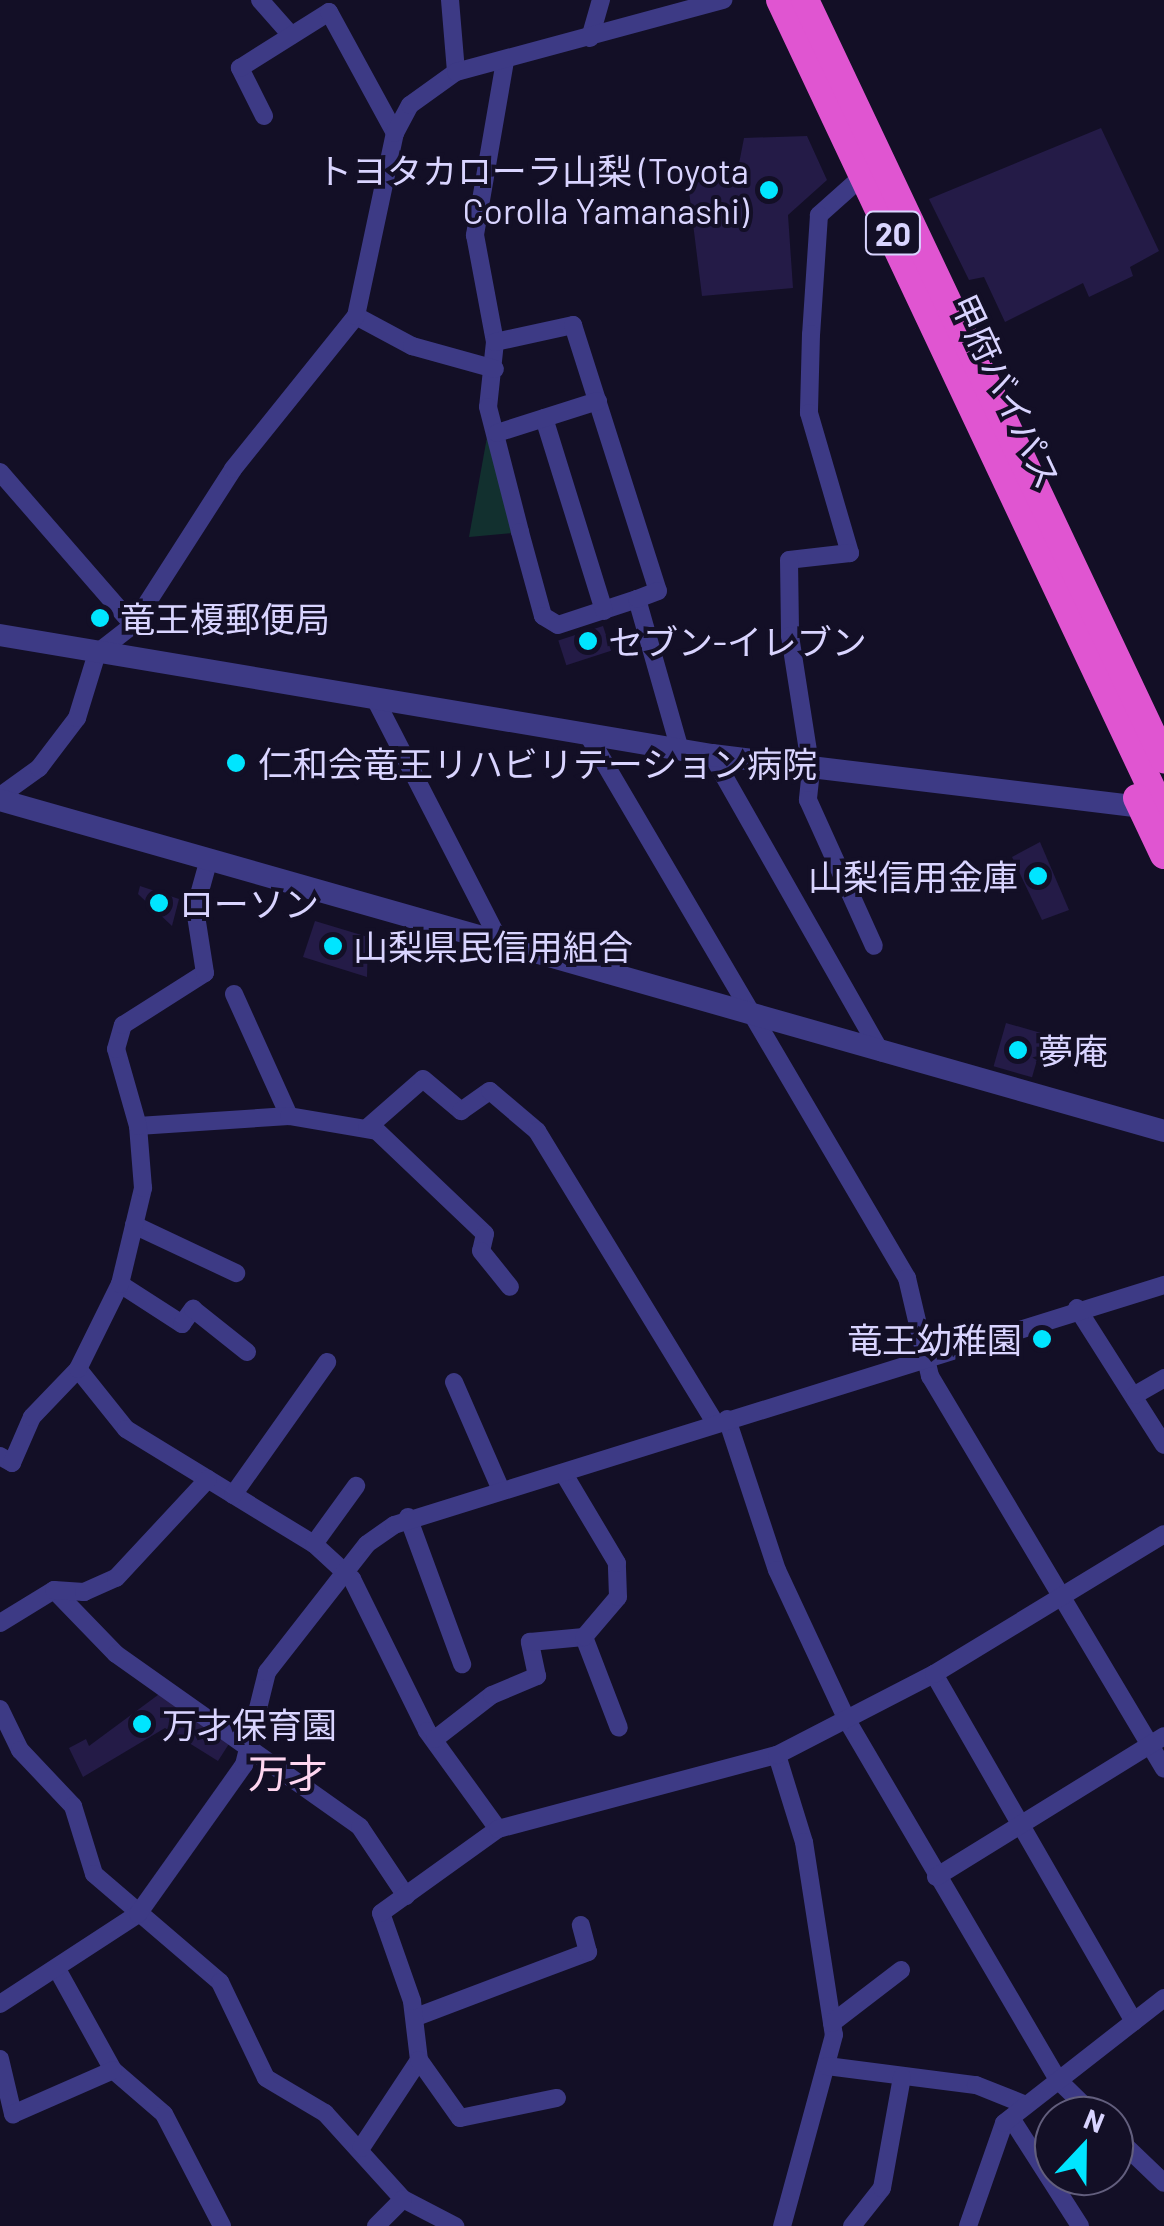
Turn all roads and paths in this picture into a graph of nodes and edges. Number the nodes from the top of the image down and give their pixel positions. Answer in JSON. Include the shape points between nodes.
{"nodes":[{"id":1,"x":260,"y":0,"type":"edge"},
{"id":2,"x":450,"y":0,"type":"edge"},
{"id":3,"x":600,"y":0,"type":"edge"},
{"id":4,"x":723,"y":0,"type":"edge"},
{"id":5,"x":780,"y":0,"type":"edge"},
{"id":6,"x":805,"y":0,"type":"edge"},
{"id":7,"x":292,"y":36,"type":"junction"},
{"id":8,"x":590,"y":38,"type":"junction"},
{"id":9,"x":505,"y":61,"type":"junction"},
{"id":10,"x":456,"y":72,"type":"junction"},
{"id":11,"x":264,"y":116,"type":"dead end"},
{"id":12,"x":395,"y":134,"type":"junction"},
{"id":13,"x":866,"y":174,"type":"junction"},
{"id":14,"x":900,"y":249,"type":"junction"},
{"id":15,"x":934,"y":273,"type":"junction"},
{"id":16,"x":356,"y":316,"type":"junction"},
{"id":17,"x":495,"y":342,"type":"junction"},
{"id":18,"x":495,"y":369,"type":"junction"},
{"id":19,"x":598,"y":401,"type":"junction"},
{"id":20,"x":544,"y":418,"type":"junction"},
{"id":21,"x":497,"y":433,"type":"junction"},
{"id":22,"x":1012,"y":464,"type":"junction"},
{"id":23,"x":0,"y":472,"type":"edge"},
{"id":24,"x":637,"y":599,"type":"junction"},
{"id":25,"x":604,"y":611,"type":"junction"},
{"id":26,"x":134,"y":625,"type":"junction"},
{"id":27,"x":0,"y":635,"type":"edge"},
{"id":28,"x":96,"y":653,"type":"junction"},
{"id":29,"x":375,"y":699,"type":"junction"},
{"id":30,"x":1164,"y":714,"type":"edge"},
{"id":31,"x":588,"y":735,"type":"junction"},
{"id":32,"x":680,"y":750,"type":"junction"},
{"id":33,"x":712,"y":755,"type":"junction"},
{"id":34,"x":1164,"y":759,"type":"edge"},
{"id":35,"x":812,"y":770,"type":"junction"},
{"id":36,"x":0,"y":798,"type":"edge"},
{"id":37,"x":1156,"y":810,"type":"edge"},
{"id":38,"x":1164,"y":856,"type":"edge"},
{"id":39,"x":209,"y":860,"type":"junction"},
{"id":40,"x":501,"y":944,"type":"junction"},
{"id":41,"x":874,"y":946,"type":"dead end"},
{"id":42,"x":234,"y":994,"type":"dead end"},
{"id":43,"x":758,"y":1016,"type":"junction"},
{"id":44,"x":881,"y":1052,"type":"junction"},
{"id":45,"x":290,"y":1116,"type":"junction"},
{"id":46,"x":138,"y":1126,"type":"junction"},
{"id":47,"x":367,"y":1128,"type":"junction"},
{"id":48,"x":1164,"y":1131,"type":"edge"},
{"id":49,"x":134,"y":1225,"type":"junction"},
{"id":50,"x":236,"y":1273,"type":"dead end"},
{"id":51,"x":120,"y":1284,"type":"junction"},
{"id":52,"x":1164,"y":1285,"type":"edge"},
{"id":53,"x":510,"y":1287,"type":"dead end"},
{"id":54,"x":1078,"y":1308,"type":"junction"},
{"id":55,"x":246,"y":1352,"type":"dead end"},
{"id":56,"x":922,"y":1354,"type":"junction"},
{"id":57,"x":326,"y":1362,"type":"dead end"},
{"id":58,"x":78,"y":1369,"type":"junction"},
{"id":59,"x":1164,"y":1378,"type":"edge"},
{"id":60,"x":454,"y":1382,"type":"dead end"},
{"id":61,"x":1135,"y":1395,"type":"junction"},
{"id":62,"x":721,"y":1421,"type":"junction"},
{"id":63,"x":1164,"y":1445,"type":"edge"},
{"id":64,"x":0,"y":1456,"type":"edge"},
{"id":65,"x":564,"y":1474,"type":"junction"},
{"id":66,"x":208,"y":1479,"type":"junction"},
{"id":67,"x":356,"y":1486,"type":"dead end"},
{"id":68,"x":502,"y":1490,"type":"junction"},
{"id":69,"x":233,"y":1494,"type":"junction"},
{"id":70,"x":408,"y":1517,"type":"junction"},
{"id":71,"x":1164,"y":1534,"type":"edge"},
{"id":72,"x":314,"y":1544,"type":"junction"},
{"id":73,"x":344,"y":1572,"type":"junction"},
{"id":74,"x":54,"y":1590,"type":"junction"},
{"id":75,"x":1062,"y":1597,"type":"junction"},
{"id":76,"x":0,"y":1622,"type":"edge"},
{"id":77,"x":584,"y":1637,"type":"junction"},
{"id":78,"x":462,"y":1664,"type":"dead end"},
{"id":79,"x":934,"y":1674,"type":"junction"},
{"id":80,"x":0,"y":1709,"type":"edge"},
{"id":81,"x":848,"y":1722,"type":"junction"},
{"id":82,"x":619,"y":1728,"type":"dead end"},
{"id":83,"x":435,"y":1740,"type":"junction"},
{"id":84,"x":1157,"y":1740,"type":"edge"},
{"id":85,"x":247,"y":1746,"type":"junction"},
{"id":86,"x":776,"y":1755,"type":"junction"},
{"id":87,"x":1164,"y":1768,"type":"edge"},
{"id":88,"x":1021,"y":1824,"type":"junction"},
{"id":89,"x":498,"y":1829,"type":"junction"},
{"id":90,"x":936,"y":1877,"type":"junction"},
{"id":91,"x":406,"y":1896,"type":"junction"},
{"id":92,"x":138,"y":1914,"type":"junction"},
{"id":93,"x":582,"y":1925,"type":"dead end"},
{"id":94,"x":57,"y":1969,"type":"junction"},
{"id":95,"x":901,"y":1970,"type":"dead end"},
{"id":96,"x":1164,"y":1998,"type":"edge"},
{"id":97,"x":0,"y":2004,"type":"edge"},
{"id":98,"x":416,"y":2017,"type":"junction"},
{"id":99,"x":1134,"y":2022,"type":"junction"},
{"id":100,"x":832,"y":2023,"type":"junction"},
{"id":101,"x":0,"y":2059,"type":"edge"},
{"id":102,"x":419,"y":2060,"type":"junction"},
{"id":103,"x":827,"y":2066,"type":"junction"},
{"id":104,"x":113,"y":2070,"type":"junction"},
{"id":105,"x":902,"y":2077,"type":"junction"},
{"id":106,"x":1059,"y":2081,"type":"junction"},
{"id":107,"x":1074,"y":2096,"type":"edge"},
{"id":108,"x":557,"y":2098,"type":"dead end"},
{"id":109,"x":1026,"y":2105,"type":"junction"},
{"id":110,"x":1011,"y":2118,"type":"junction"},
{"id":111,"x":361,"y":2148,"type":"junction"},
{"id":112,"x":1134,"y":2154,"type":"edge"},
{"id":113,"x":1164,"y":2183,"type":"edge"},
{"id":114,"x":403,"y":2199,"type":"junction"},
{"id":115,"x":222,"y":2226,"type":"edge"},
{"id":116,"x":376,"y":2226,"type":"edge"},
{"id":117,"x":456,"y":2226,"type":"edge"},
{"id":118,"x":782,"y":2226,"type":"edge"},
{"id":119,"x":852,"y":2226,"type":"edge"},
{"id":120,"x":968,"y":2226,"type":"edge"},
{"id":121,"x":1080,"y":2226,"type":"edge"}],
"edges":[{"from":1,"to":7,"type":"street"},
{"from":2,"to":10,"type":"street"},
{"from":3,"to":8,"type":"street"},
{"from":4,"to":8,"type":"street"},
{"from":5,"to":13,"type":"highway","name":"甲府バイパス","number":"20"},
{"from":6,"to":15,"type":"highway","name":"甲府バイパス","number":"20"},
{"from":7,"to":11,"type":"street","via":[[240,68]]},
{"from":7,"to":12,"type":"street","via":[[329,12]]},
{"from":8,"to":9,"type":"street"},
{"from":9,"to":10,"type":"street"},
{"from":9,"to":17,"type":"street","via":[[475,236]]},
{"from":10,"to":12,"type":"street","via":[[410,106]]},
{"from":12,"to":16,"type":"street"},
{"from":13,"to":14,"type":"highway","name":"甲府バイパス","number":"20"},
{"from":13,"to":35,"type":"street","via":[[832,198],[815,241],[809,413],[850,553],[790,560],[790,636]]},
{"from":14,"to":22,"type":"highway","name":"甲府バイパス","number":"20"},
{"from":14,"to":37,"type":"highway","via":[[906,294]]},
{"from":15,"to":22,"type":"highway","name":"甲府バイパス","number":"20"},
{"from":15,"to":30,"type":"highway","via":[[987,346]]},
{"from":16,"to":18,"type":"street","via":[[412,346]]},
{"from":16,"to":26,"type":"street","via":[[233,469]]},
{"from":17,"to":18,"type":"street"},
{"from":17,"to":19,"type":"street","via":[[572,325]]},
{"from":18,"to":21,"type":"street","via":[[488,407]]},
{"from":19,"to":20,"type":"street"},
{"from":19,"to":24,"type":"street","via":[[658,591]]},
{"from":20,"to":21,"type":"street"},
{"from":20,"to":25,"type":"street"},
{"from":21,"to":25,"type":"street","via":[[543,616],[558,625]]},
{"from":22,"to":34,"type":"highway","name":"甲府バイパス","number":"20"},
{"from":22,"to":37,"type":"highway","name":"甲府バイパス","number":"20"},
{"from":23,"to":26,"type":"street"},
{"from":24,"to":25,"type":"street"},
{"from":24,"to":32,"type":"street"},
{"from":26,"to":28,"type":"street"},
{"from":27,"to":28,"type":"street"},
{"from":28,"to":29,"type":"street"},
{"from":28,"to":36,"type":"street","via":[[78,718],[39,768]]},
{"from":29,"to":31,"type":"street"},
{"from":29,"to":40,"type":"street"},
{"from":31,"to":32,"type":"street"},
{"from":31,"to":43,"type":"street"},
{"from":32,"to":33,"type":"street"},
{"from":33,"to":35,"type":"street"},
{"from":33,"to":44,"type":"street"},
{"from":35,"to":37,"type":"street"},
{"from":35,"to":41,"type":"street","via":[[808,800]]},
{"from":36,"to":39,"type":"street"},
{"from":37,"to":38,"type":"highway"},
{"from":39,"to":40,"type":"street"},
{"from":39,"to":46,"type":"street","via":[[196,909],[205,972],[123,1025],[116,1049]]},
{"from":40,"to":43,"type":"street"},
{"from":42,"to":45,"type":"street"},
{"from":43,"to":44,"type":"street"},
{"from":43,"to":56,"type":"street","via":[[907,1278]]},
{"from":44,"to":48,"type":"street"},
{"from":45,"to":46,"type":"street"},
{"from":45,"to":47,"type":"street"},
{"from":46,"to":49,"type":"street","via":[[143,1188]]},
{"from":47,"to":53,"type":"street","via":[[411,1157],[485,1234],[482,1251]]},
{"from":47,"to":62,"type":"street","via":[[424,1079],[461,1111],[490,1091],[537,1131]]},
{"from":49,"to":50,"type":"street"},
{"from":49,"to":51,"type":"street"},
{"from":51,"to":55,"type":"street","via":[[182,1324],[193,1308]]},
{"from":51,"to":58,"type":"street"},
{"from":52,"to":54,"type":"street"},
{"from":54,"to":56,"type":"street"},
{"from":54,"to":61,"type":"street"},
{"from":56,"to":62,"type":"street"},
{"from":56,"to":75,"type":"street"},
{"from":57,"to":69,"type":"street"},
{"from":58,"to":64,"type":"street","via":[[32,1417],[12,1463]]},
{"from":58,"to":66,"type":"street","via":[[126,1429]]},
{"from":59,"to":61,"type":"street"},
{"from":60,"to":68,"type":"street"},
{"from":61,"to":63,"type":"street"},
{"from":62,"to":65,"type":"street"},
{"from":62,"to":81,"type":"street","via":[[777,1570]]},
{"from":65,"to":68,"type":"street"},
{"from":65,"to":77,"type":"street","via":[[622,1578],[612,1610]]},
{"from":66,"to":69,"type":"street"},
{"from":66,"to":74,"type":"street","via":[[116,1578],[84,1592]]},
{"from":67,"to":72,"type":"street"},
{"from":68,"to":70,"type":"street"},
{"from":69,"to":72,"type":"street"},
{"from":70,"to":73,"type":"street"},
{"from":70,"to":78,"type":"street"},
{"from":71,"to":75,"type":"street"},
{"from":72,"to":73,"type":"street"},
{"from":73,"to":83,"type":"street"},
{"from":73,"to":85,"type":"street","via":[[267,1672]]},
{"from":74,"to":76,"type":"street"},
{"from":74,"to":85,"type":"street","via":[[116,1654]]},
{"from":75,"to":79,"type":"street"},
{"from":75,"to":84,"type":"street"},
{"from":77,"to":82,"type":"street"},
{"from":77,"to":83,"type":"street","via":[[530,1642],[537,1676],[492,1695]]},
{"from":79,"to":81,"type":"street"},
{"from":79,"to":88,"type":"street"},
{"from":80,"to":92,"type":"street","via":[[20,1750],[73,1806],[94,1874]]},
{"from":81,"to":86,"type":"street"},
{"from":81,"to":90,"type":"street"},
{"from":83,"to":89,"type":"street"},
{"from":84,"to":87,"type":"street"},
{"from":84,"to":88,"type":"street"},
{"from":85,"to":91,"type":"street","via":[[360,1828]]},
{"from":85,"to":92,"type":"street","via":[[244,1765]]},
{"from":86,"to":89,"type":"street"},
{"from":86,"to":100,"type":"street","via":[[804,1842]]},
{"from":88,"to":90,"type":"street"},
{"from":88,"to":99,"type":"street"},
{"from":89,"to":91,"type":"street"},
{"from":90,"to":106,"type":"street"},
{"from":91,"to":98,"type":"street","via":[[381,1913]]},
{"from":92,"to":94,"type":"street"},
{"from":92,"to":111,"type":"street","via":[[220,1982],[266,2078],[310,2101]]},
{"from":93,"to":98,"type":"street","via":[[588,1952]]},
{"from":94,"to":97,"type":"street"},
{"from":94,"to":104,"type":"street"},
{"from":95,"to":100,"type":"street"},
{"from":96,"to":99,"type":"street"},
{"from":98,"to":102,"type":"street"},
{"from":99,"to":106,"type":"street"},
{"from":100,"to":103,"type":"street"},
{"from":101,"to":104,"type":"street","via":[[13,2114]]},
{"from":102,"to":108,"type":"street","via":[[460,2118]]},
{"from":102,"to":111,"type":"street"},
{"from":103,"to":105,"type":"street"},
{"from":103,"to":118,"type":"street"},
{"from":104,"to":115,"type":"street","via":[[164,2114]]},
{"from":105,"to":109,"type":"street","via":[[976,2085]]},
{"from":105,"to":119,"type":"street","via":[[882,2188]]},
{"from":106,"to":107,"type":"street"},
{"from":106,"to":109,"type":"street"},
{"from":109,"to":110,"type":"street"},
{"from":110,"to":120,"type":"street"},
{"from":110,"to":121,"type":"street"},
{"from":111,"to":114,"type":"street"},
{"from":112,"to":113,"type":"street"},
{"from":114,"to":116,"type":"street"},
{"from":114,"to":117,"type":"street"}]}
